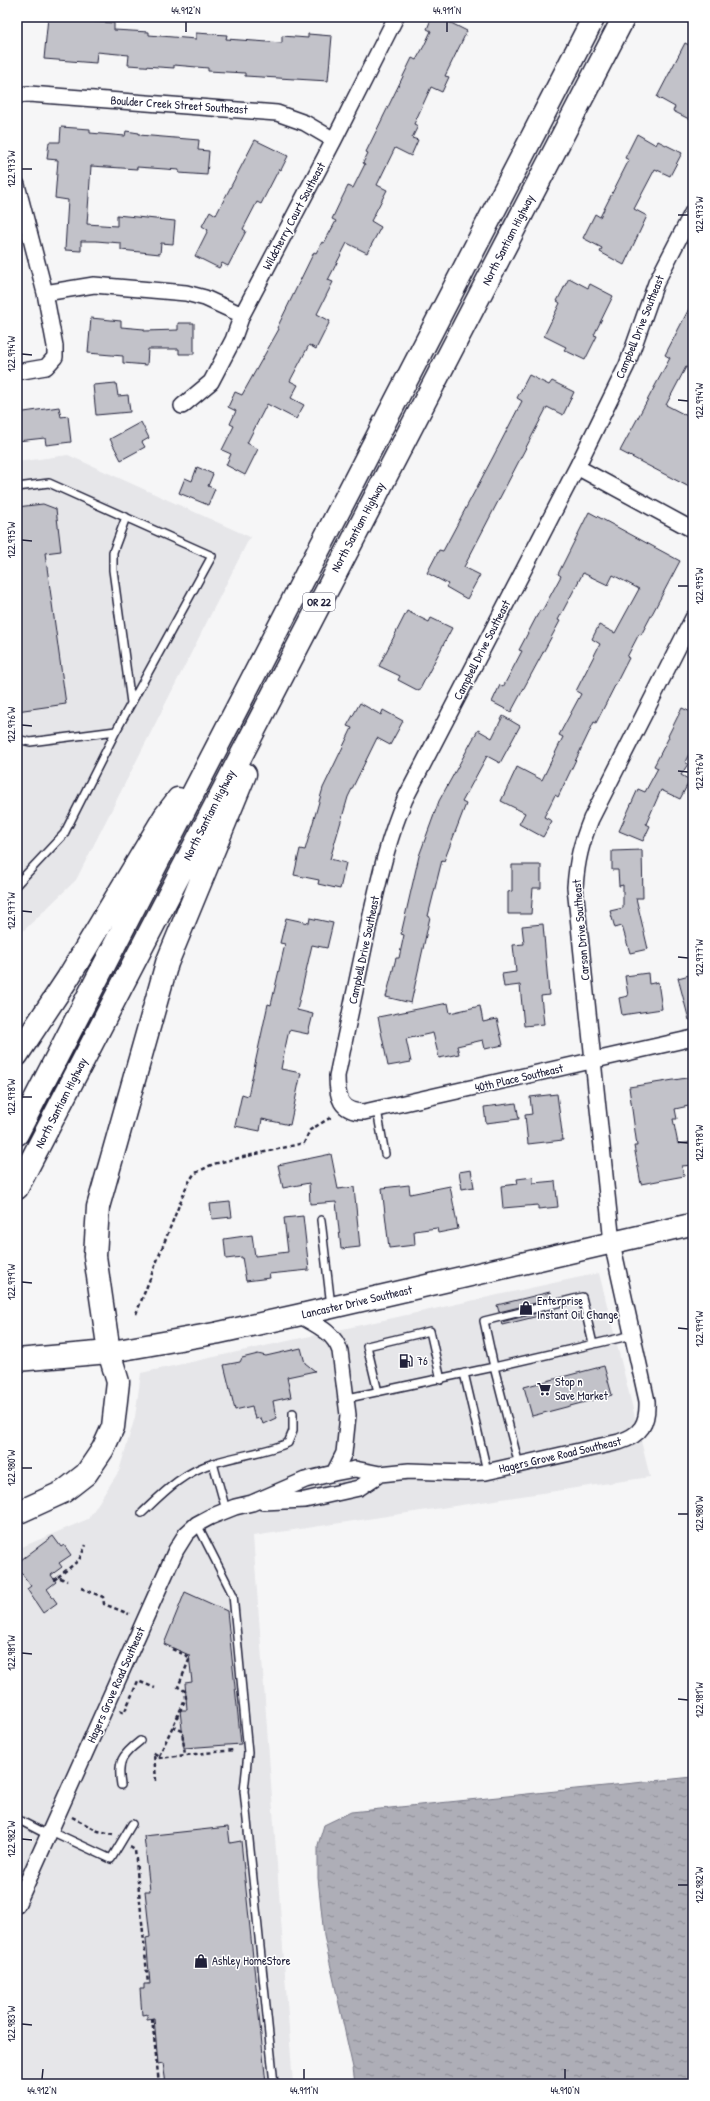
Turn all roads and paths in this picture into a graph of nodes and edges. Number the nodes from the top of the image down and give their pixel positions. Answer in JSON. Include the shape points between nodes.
{"nodes":[{"id":1,"x":396,"y":17,"type":"edge"},
{"id":2,"x":594,"y":17,"type":"edge"},
{"id":3,"x":624,"y":17,"type":"edge"},
{"id":4,"x":17,"y":95,"type":"edge"},
{"id":5,"x":334,"y":140,"type":"junction"},
{"id":6,"x":17,"y":191,"type":"edge"},
{"id":7,"x":693,"y":211,"type":"edge"},
{"id":8,"x":45,"y":293,"type":"junction"},
{"id":9,"x":242,"y":315,"type":"junction"},
{"id":10,"x":17,"y":372,"type":"edge"},
{"id":11,"x":182,"y":406,"type":"dead end"},
{"id":12,"x":577,"y":466,"type":"junction"},
{"id":13,"x":17,"y":487,"type":"edge"},
{"id":14,"x":126,"y":517,"type":"junction"},
{"id":15,"x":693,"y":530,"type":"edge"},
{"id":16,"x":693,"y":618,"type":"edge"},
{"id":17,"x":297,"y":644,"type":"junction"},
{"id":18,"x":131,"y":703,"type":"junction"},
{"id":19,"x":116,"y":731,"type":"junction"},
{"id":20,"x":17,"y":739,"type":"edge"},
{"id":21,"x":216,"y":749,"type":"junction"},
{"id":22,"x":17,"y":884,"type":"edge"},
{"id":23,"x":693,"y":1038,"type":"edge"},
{"id":24,"x":17,"y":1055,"type":"edge"},
{"id":25,"x":592,"y":1062,"type":"junction"},
{"id":26,"x":346,"y":1108,"type":"junction"},
{"id":27,"x":377,"y":1110,"type":"junction"},
{"id":28,"x":17,"y":1134,"type":"edge"},
{"id":29,"x":385,"y":1154,"type":"dead end"},
{"id":30,"x":17,"y":1188,"type":"edge"},
{"id":31,"x":321,"y":1220,"type":"dead end"},
{"id":32,"x":693,"y":1224,"type":"edge"},
{"id":33,"x":612,"y":1243,"type":"junction"},
{"id":34,"x":331,"y":1308,"type":"junction"},
{"id":35,"x":136,"y":1314,"type":"dead end"},
{"id":36,"x":299,"y":1315,"type":"junction"},
{"id":37,"x":633,"y":1335,"type":"junction"},
{"id":38,"x":593,"y":1344,"type":"junction"},
{"id":39,"x":110,"y":1352,"type":"junction"},
{"id":40,"x":17,"y":1360,"type":"edge"},
{"id":41,"x":494,"y":1366,"type":"junction"},
{"id":42,"x":464,"y":1373,"type":"junction"},
{"id":43,"x":441,"y":1380,"type":"junction"},
{"id":44,"x":378,"y":1392,"type":"junction"},
{"id":45,"x":348,"y":1398,"type":"junction"},
{"id":46,"x":293,"y":1413,"type":"dead end"},
{"id":47,"x":213,"y":1463,"type":"junction"},
{"id":48,"x":519,"y":1465,"type":"junction"},
{"id":49,"x":487,"y":1471,"type":"junction"},
{"id":50,"x":334,"y":1473,"type":"junction"},
{"id":51,"x":380,"y":1474,"type":"junction"},
{"id":52,"x":252,"y":1503,"type":"junction"},
{"id":53,"x":226,"y":1510,"type":"junction"},
{"id":54,"x":17,"y":1513,"type":"edge"},
{"id":55,"x":142,"y":1513,"type":"dead end"},
{"id":56,"x":197,"y":1524,"type":"junction"},
{"id":57,"x":86,"y":1545,"type":"dead end"},
{"id":58,"x":58,"y":1577,"type":"junction"},
{"id":59,"x":54,"y":1580,"type":"dead end"},
{"id":60,"x":67,"y":1581,"type":"dead end"},
{"id":61,"x":82,"y":1588,"type":"dead end"},
{"id":62,"x":129,"y":1614,"type":"dead end"},
{"id":63,"x":172,"y":1649,"type":"dead end"},
{"id":64,"x":155,"y":1688,"type":"dead end"},
{"id":65,"x":118,"y":1710,"type":"dead end"},
{"id":66,"x":173,"y":1726,"type":"junction"},
{"id":67,"x":140,"y":1741,"type":"dead end"},
{"id":68,"x":234,"y":1750,"type":"dead end"},
{"id":69,"x":185,"y":1755,"type":"junction"},
{"id":70,"x":159,"y":1756,"type":"junction"},
{"id":71,"x":156,"y":1781,"type":"dead end"},
{"id":72,"x":121,"y":1786,"type":"dead end"},
{"id":73,"x":72,"y":1817,"type":"dead end"},
{"id":74,"x":17,"y":1819,"type":"edge"},
{"id":75,"x":132,"y":1824,"type":"dead end"},
{"id":76,"x":50,"y":1833,"type":"junction"},
{"id":77,"x":114,"y":1834,"type":"dead end"},
{"id":78,"x":130,"y":1847,"type":"dead end"},
{"id":79,"x":17,"y":1905,"type":"edge"},
{"id":80,"x":148,"y":1984,"type":"dead end"},
{"id":81,"x":152,"y":2018,"type":"dead end"},
{"id":82,"x":159,"y":2084,"type":"edge"},
{"id":83,"x":274,"y":2084,"type":"edge"}],
"edges":[{"from":1,"to":5,"type":"street","name":"Wildcherry Court Southeast"},
{"from":2,"to":21,"type":"main road","name":"North Santiam Highway","number":"OR 22"},
{"from":3,"to":17,"type":"main road","name":"North Santiam Highway","number":"OR 22"},
{"from":4,"to":5,"type":"street","name":"Boulder Creek Street Southeast","via":[[277,113],[305,123]]},
{"from":5,"to":9,"type":"street","name":"Wildcherry Court Southeast"},
{"from":6,"to":8,"type":"street"},
{"from":7,"to":12,"type":"street","name":"Campbell Drive Southeast","via":[[656,283],[633,352]]},
{"from":8,"to":9,"type":"street","via":[[94,285],[186,293],[205,298]]},
{"from":8,"to":10,"type":"street","via":[[56,346],[55,357],[46,367]]},
{"from":9,"to":11,"type":"street","name":"Wildcherry Court Southeast","via":[[233,340],[211,382]]},
{"from":12,"to":15,"type":"street"},
{"from":12,"to":26,"type":"street","name":"Campbell Drive Southeast","via":[[405,799],[389,840],[337,1076],[340,1099]]},
{"from":13,"to":14,"type":"lane","via":[[49,483]]},
{"from":14,"to":18,"type":"lane","via":[[113,552],[113,570]]},
{"from":14,"to":18,"type":"lane","via":[[212,556]]},
{"from":16,"to":25,"type":"street","name":"Carson Drive Southeast","via":[[591,819],[580,846],[575,888]]},
{"from":17,"to":30,"type":"main road","name":"North Santiam Highway","number":"OR 22"},
{"from":17,"to":39,"type":"main road","via":[[168,963],[100,1199],[95,1256]]},
{"from":18,"to":19,"type":"lane"},
{"from":19,"to":20,"type":"lane","via":[[30,742]]},
{"from":19,"to":22,"type":"lane","via":[[64,834]]},
{"from":21,"to":24,"type":"main road","via":[[165,816],[68,978]]},
{"from":21,"to":28,"type":"main road","name":"North Santiam Highway","number":"OR 22"},
{"from":23,"to":25,"type":"street","name":"40th Place Southeast"},
{"from":25,"to":27,"type":"street","name":"40th Place Southeast"},
{"from":25,"to":33,"type":"street","name":"Carson Drive Southeast"},
{"from":26,"to":27,"type":"street","name":"40th Place Southeast","via":[[353,1112]]},
{"from":26,"to":35,"type":"path","via":[[310,1130],[304,1143],[214,1164],[194,1174],[187,1185]]},
{"from":27,"to":29,"type":"lane"},
{"from":31,"to":34,"type":"lane"},
{"from":32,"to":33,"type":"main road","name":"Lancaster Drive Southeast"},
{"from":33,"to":34,"type":"main road","name":"Lancaster Drive Southeast"},
{"from":33,"to":37,"type":"street","name":"Hagers Grove Road Southeast"},
{"from":34,"to":36,"type":"main road","name":"Lancaster Drive Southeast"},
{"from":36,"to":39,"type":"main road","name":"Lancaster Drive Southeast"},
{"from":36,"to":45,"type":"street","via":[[330,1333],[338,1343]]},
{"from":37,"to":38,"type":"lane"},
{"from":37,"to":48,"type":"street","name":"Hagers Grove Road Southeast","via":[[647,1410],[646,1418],[637,1434],[619,1442]]},
{"from":38,"to":41,"type":"lane"},
{"from":38,"to":41,"type":"lane","via":[[582,1297],[484,1321]]},
{"from":39,"to":40,"type":"main road","name":"Lancaster Drive Southeast"},
{"from":39,"to":54,"type":"main road","via":[[118,1382],[113,1426],[103,1449],[86,1474],[63,1492]]},
{"from":41,"to":42,"type":"lane"},
{"from":41,"to":48,"type":"lane"},
{"from":42,"to":43,"type":"lane"},
{"from":42,"to":49,"type":"lane"},
{"from":43,"to":44,"type":"lane"},
{"from":43,"to":44,"type":"lane","via":[[430,1331],[367,1346]]},
{"from":44,"to":45,"type":"lane"},
{"from":45,"to":50,"type":"street","via":[[344,1453]]},
{"from":46,"to":47,"type":"lane","via":[[293,1431],[288,1443],[274,1449]]},
{"from":47,"to":53,"type":"lane"},
{"from":47,"to":55,"type":"lane","via":[[173,1482]]},
{"from":48,"to":49,"type":"street","name":"Hagers Grove Road Southeast"},
{"from":49,"to":51,"type":"street","name":"Hagers Grove Road Southeast","via":[[409,1471]]},
{"from":50,"to":51,"type":"street","name":"Hagers Grove Road Southeast","via":[[355,1469]]},
{"from":50,"to":52,"type":"street","name":"Hagers Grove Road Southeast","via":[[306,1480]]},
{"from":51,"to":52,"type":"street","name":"Hagers Grove Road Southeast","via":[[359,1488],[305,1500]]},
{"from":52,"to":53,"type":"street","name":"Hagers Grove Road Southeast"},
{"from":53,"to":56,"type":"street","name":"Hagers Grove Road Southeast"},
{"from":56,"to":76,"type":"street","name":"Hagers Grove Road Southeast","via":[[186,1534],[173,1557]]},
{"from":56,"to":83,"type":"lane","via":[[233,1595],[248,1753],[244,1791]]},
{"from":57,"to":58,"type":"path","via":[[79,1560]]},
{"from":58,"to":59,"type":"path"},
{"from":58,"to":60,"type":"path"},
{"from":61,"to":62,"type":"path","via":[[102,1596],[104,1604]]},
{"from":63,"to":66,"type":"path","via":[[189,1657],[190,1660],[178,1687],[185,1691],[186,1698]]},
{"from":64,"to":65,"type":"path","via":[[138,1681],[124,1713]]},
{"from":66,"to":69,"type":"path","via":[[182,1731]]},
{"from":66,"to":70,"type":"path"},
{"from":67,"to":72,"type":"lane","via":[[122,1756]]},
{"from":68,"to":69,"type":"path"},
{"from":69,"to":70,"type":"path","via":[[158,1758]]},
{"from":70,"to":71,"type":"path","via":[[154,1753]]},
{"from":73,"to":77,"type":"path","via":[[98,1831]]},
{"from":74,"to":76,"type":"lane"},
{"from":75,"to":76,"type":"lane","via":[[110,1860]]},
{"from":76,"to":79,"type":"street","name":"Hagers Grove Road Southeast"},
{"from":78,"to":80,"type":"path","via":[[135,1850]]},
{"from":81,"to":82,"type":"path"}]}
